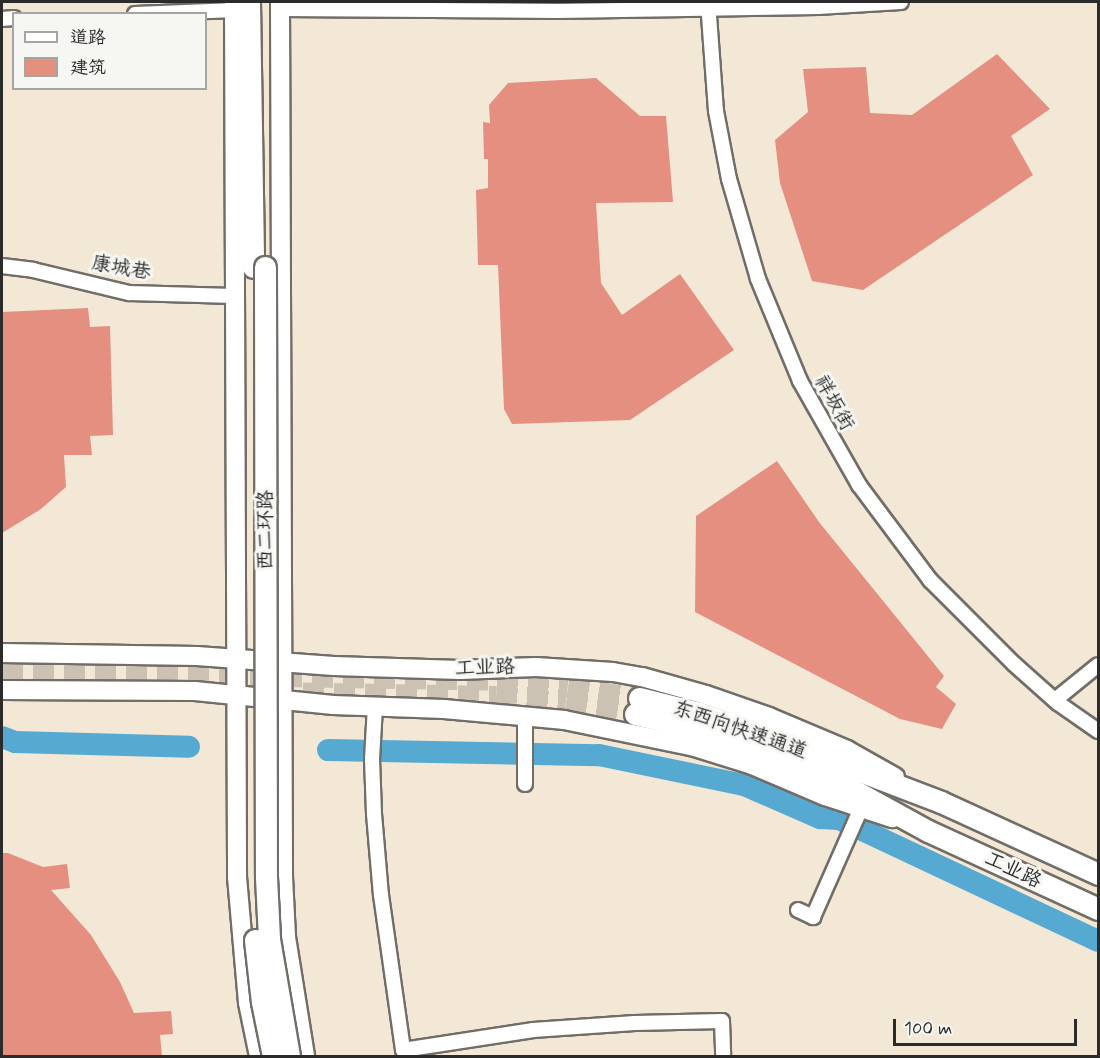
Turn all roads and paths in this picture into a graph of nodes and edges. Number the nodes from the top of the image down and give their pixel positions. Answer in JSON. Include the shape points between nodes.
{"nodes":[{"id":1,"x":878,"y":2,"type":"edge"},
{"id":2,"x":901,"y":2,"type":"edge"},
{"id":3,"x":239,"y":4,"type":"edge"},
{"id":4,"x":274,"y":4,"type":"edge"},
{"id":5,"x":708,"y":5,"type":"edge"},
{"id":6,"x":156,"y":12,"type":"edge"},
{"id":7,"x":2,"y":266,"type":"edge"},
{"id":8,"x":259,"y":267,"type":"junction"},
{"id":9,"x":234,"y":296,"type":"junction"},
{"id":10,"x":2,"y":653,"type":"edge"},
{"id":11,"x":236,"y":658,"type":"junction"},
{"id":12,"x":282,"y":662,"type":"junction"},
{"id":13,"x":1098,"y":665,"type":"edge"},
{"id":14,"x":2,"y":690,"type":"edge"},
{"id":15,"x":236,"y":695,"type":"junction"},
{"id":16,"x":282,"y":700,"type":"junction"},
{"id":17,"x":1055,"y":700,"type":"junction"},
{"id":18,"x":375,"y":706,"type":"junction"},
{"id":19,"x":637,"y":706,"type":"tunnel mouth"},
{"id":20,"x":525,"y":716,"type":"junction"},
{"id":21,"x":1098,"y":732,"type":"edge"},
{"id":22,"x":836,"y":772,"type":"junction"},
{"id":23,"x":525,"y":784,"type":"dead end"},
{"id":24,"x":941,"y":802,"type":"junction"},
{"id":25,"x":858,"y":814,"type":"junction"},
{"id":26,"x":928,"y":831,"type":"junction"},
{"id":27,"x":1098,"y":874,"type":"edge"},
{"id":28,"x":1098,"y":909,"type":"edge"},
{"id":29,"x":798,"y":910,"type":"dead end"},
{"id":30,"x":404,"y":1053,"type":"edge"},
{"id":31,"x":258,"y":1056,"type":"edge"},
{"id":32,"x":273,"y":1056,"type":"edge"},
{"id":33,"x":289,"y":1056,"type":"edge"},
{"id":34,"x":305,"y":1056,"type":"edge"},
{"id":35,"x":723,"y":1056,"type":"edge"}],
"edges":[{"from":1,"to":2,"type":"street"},
{"from":1,"to":5,"type":"street","via":[[818,7]]},
{"from":3,"to":6,"type":"street"},
{"from":3,"to":8,"type":"highway","name":"西二环路"},
{"from":3,"to":9,"type":"main road"},
{"from":4,"to":5,"type":"street","via":[[557,11]]},
{"from":4,"to":8,"type":"highway","name":"西二环路"},
{"from":4,"to":12,"type":"main road"},
{"from":5,"to":17,"type":"street","name":"祥坂街","via":[[716,111],[729,179],[758,279],[800,381],[853,476],[918,566],[983,635]]},
{"from":7,"to":9,"type":"street","name":"康城巷","via":[[129,293]]},
{"from":8,"to":32,"type":"highway","name":"西二环路","bridge":true,"via":[[252,877],[262,1002]]},
{"from":8,"to":33,"type":"highway","name":"西二环路","bridge":true,"via":[[266,878],[269,939]]},
{"from":9,"to":11,"type":"main road"},
{"from":10,"to":11,"type":"main road","name":"工业路"},
{"from":11,"to":12,"type":"main road","name":"工业路"},
{"from":11,"to":15,"type":"main road"},
{"from":12,"to":16,"type":"main road"},
{"from":12,"to":24,"type":"main road","name":"工业路","via":[[460,670],[536,667],[642,677],[706,694],[769,717],[847,750]]},
{"from":13,"to":17,"type":"street"},
{"from":14,"to":15,"type":"main road","name":"工业路","via":[[195,691]]},
{"from":15,"to":16,"type":"main road","name":"工业路"},
{"from":15,"to":31,"type":"main road","via":[[237,877],[248,1003]]},
{"from":16,"to":18,"type":"main road","name":"工业路"},
{"from":16,"to":34,"type":"main road","via":[[286,937]]},
{"from":17,"to":21,"type":"street","name":"祥坂街"},
{"from":18,"to":20,"type":"main road","name":"工业路"},
{"from":18,"to":30,"type":"street","via":[[372,759],[381,894]]},
{"from":19,"to":22,"type":"highway","name":"东西向快速通道","via":[[699,713],[763,734]]},
{"from":20,"to":23,"type":"street"},
{"from":20,"to":25,"type":"main road","name":"工业路","via":[[617,729],[691,746],[752,765]]},
{"from":22,"to":24,"type":"highway","name":"工业路"},
{"from":22,"to":26,"type":"highway","name":"工业路"},
{"from":24,"to":27,"type":"highway","name":"工业路"},
{"from":25,"to":26,"type":"main road","name":"工业路"},
{"from":25,"to":29,"type":"street","via":[[813,917]]},
{"from":26,"to":28,"type":"highway","name":"工业路"},
{"from":30,"to":35,"type":"street","via":[[533,1030],[722,1021]]}]}
